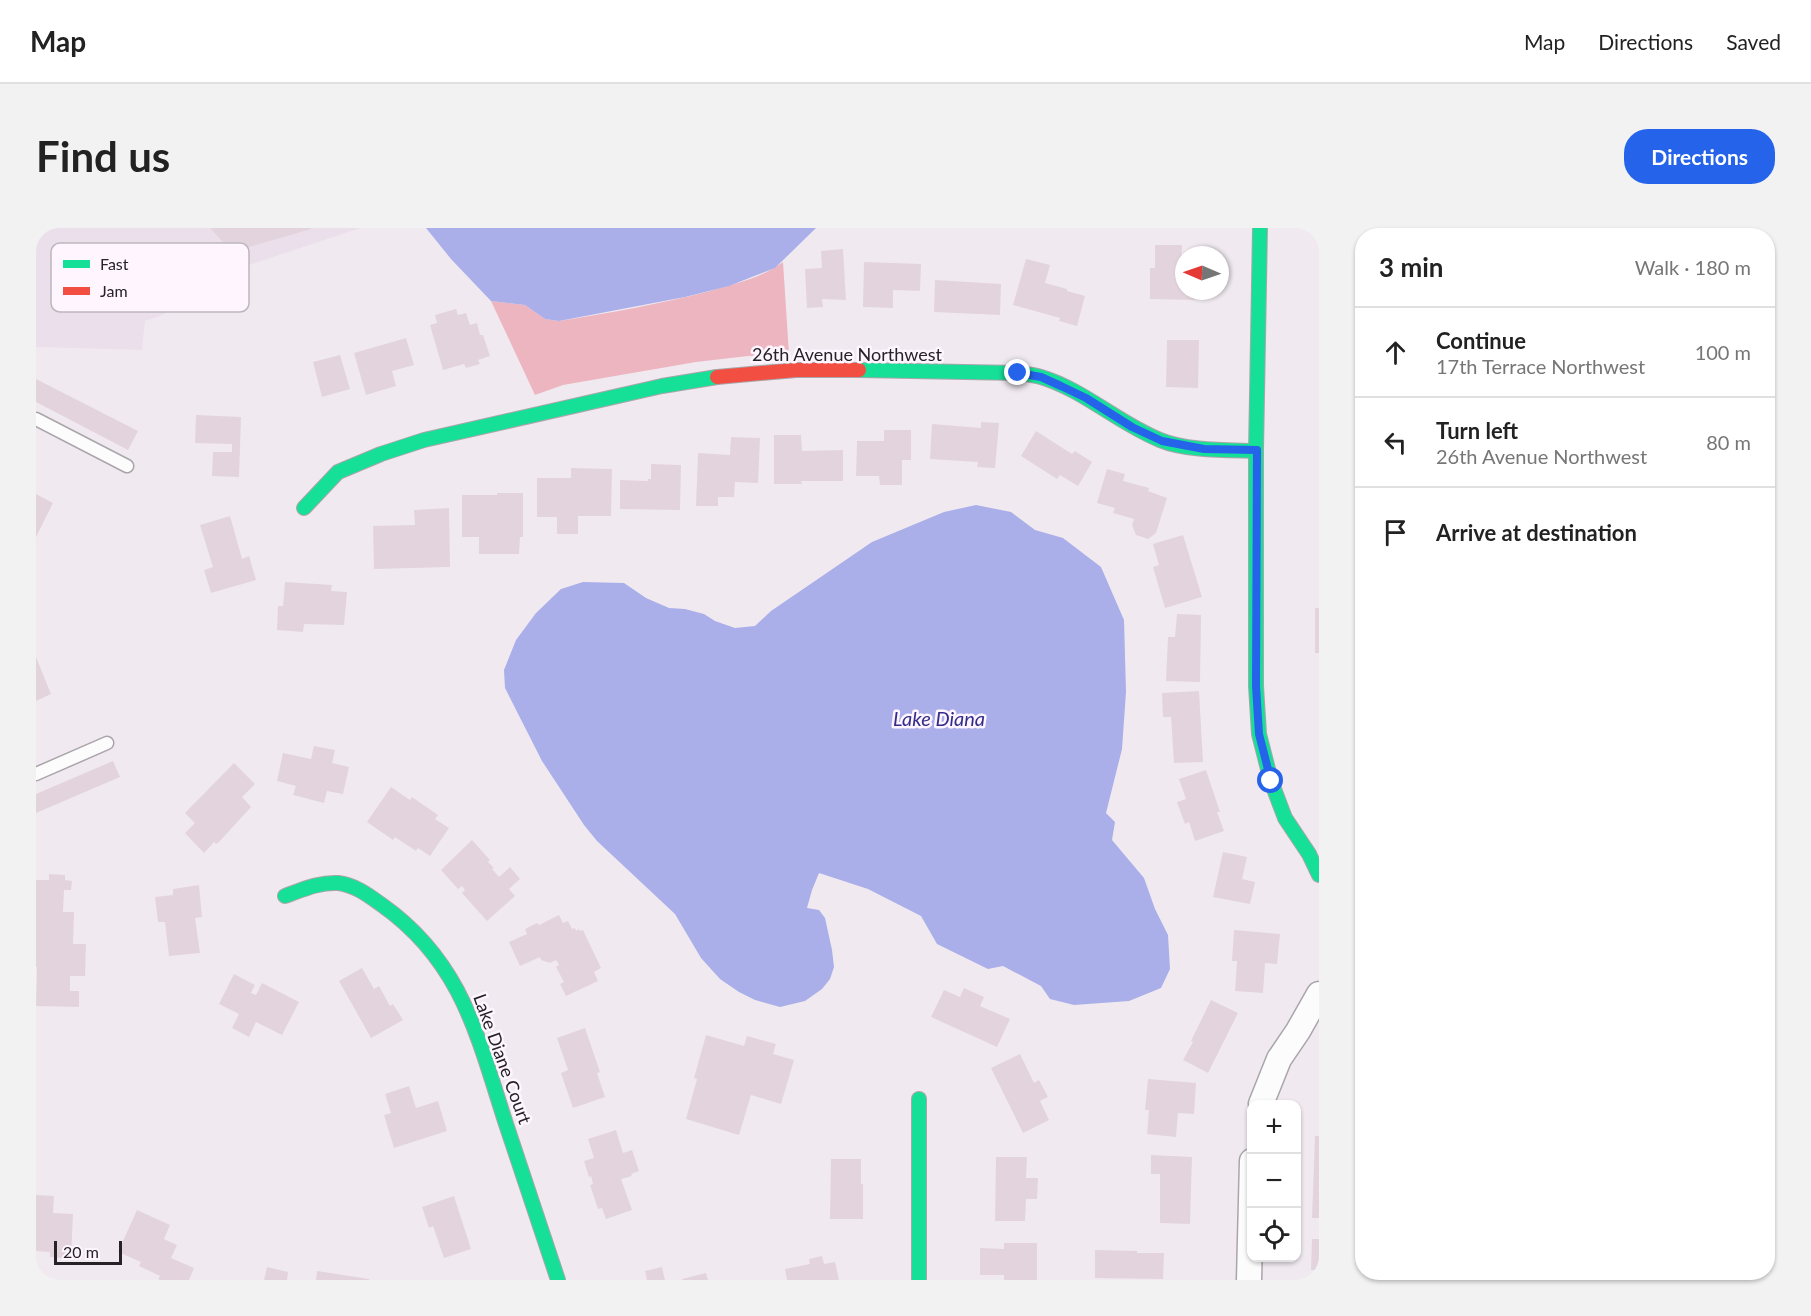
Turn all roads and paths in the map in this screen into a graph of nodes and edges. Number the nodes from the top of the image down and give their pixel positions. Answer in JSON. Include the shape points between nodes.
{"nodes":[{"id":1,"x":1260,"y":228,"type":"edge"},
{"id":2,"x":36,"y":419,"type":"edge"},
{"id":3,"x":1257,"y":450,"type":"junction"},
{"id":4,"x":127,"y":465,"type":"dead end"},
{"id":5,"x":304,"y":508,"type":"dead end"},
{"id":6,"x":106,"y":743,"type":"dead end"},
{"id":7,"x":36,"y":774,"type":"edge"},
{"id":8,"x":1319,"y":875,"type":"edge"},
{"id":9,"x":285,"y":896,"type":"dead end"},
{"id":10,"x":1319,"y":994,"type":"edge"},
{"id":11,"x":920,"y":1099,"type":"dead end"},
{"id":12,"x":1263,"y":1100,"type":"edge"},
{"id":13,"x":1250,"y":1208,"type":"edge"},
{"id":14,"x":558,"y":1280,"type":"edge"},
{"id":15,"x":919,"y":1280,"type":"edge"},
{"id":16,"x":1249,"y":1280,"type":"edge"}],
"edges":[{"from":1,"to":3,"type":"street"},
{"from":2,"to":4,"type":"lane"},
{"from":3,"to":5,"type":"street","name":"26th Avenue Northwest","via":[[1204,449],[1162,441],[1086,398],[1041,377],[1018,373],[796,370],[728,375],[662,386],[424,440],[338,472]]},
{"from":3,"to":8,"type":"street","via":[[1259,734],[1286,818]]},
{"from":6,"to":7,"type":"lane"},
{"from":9,"to":14,"type":"street","name":"Lake Diane Court","via":[[318,884],[347,885],[395,914],[444,966],[474,1026]]},
{"from":10,"to":12,"type":"street","via":[[1279,1059]]},
{"from":11,"to":15,"type":"street"},
{"from":13,"to":16,"type":"street"}]}
